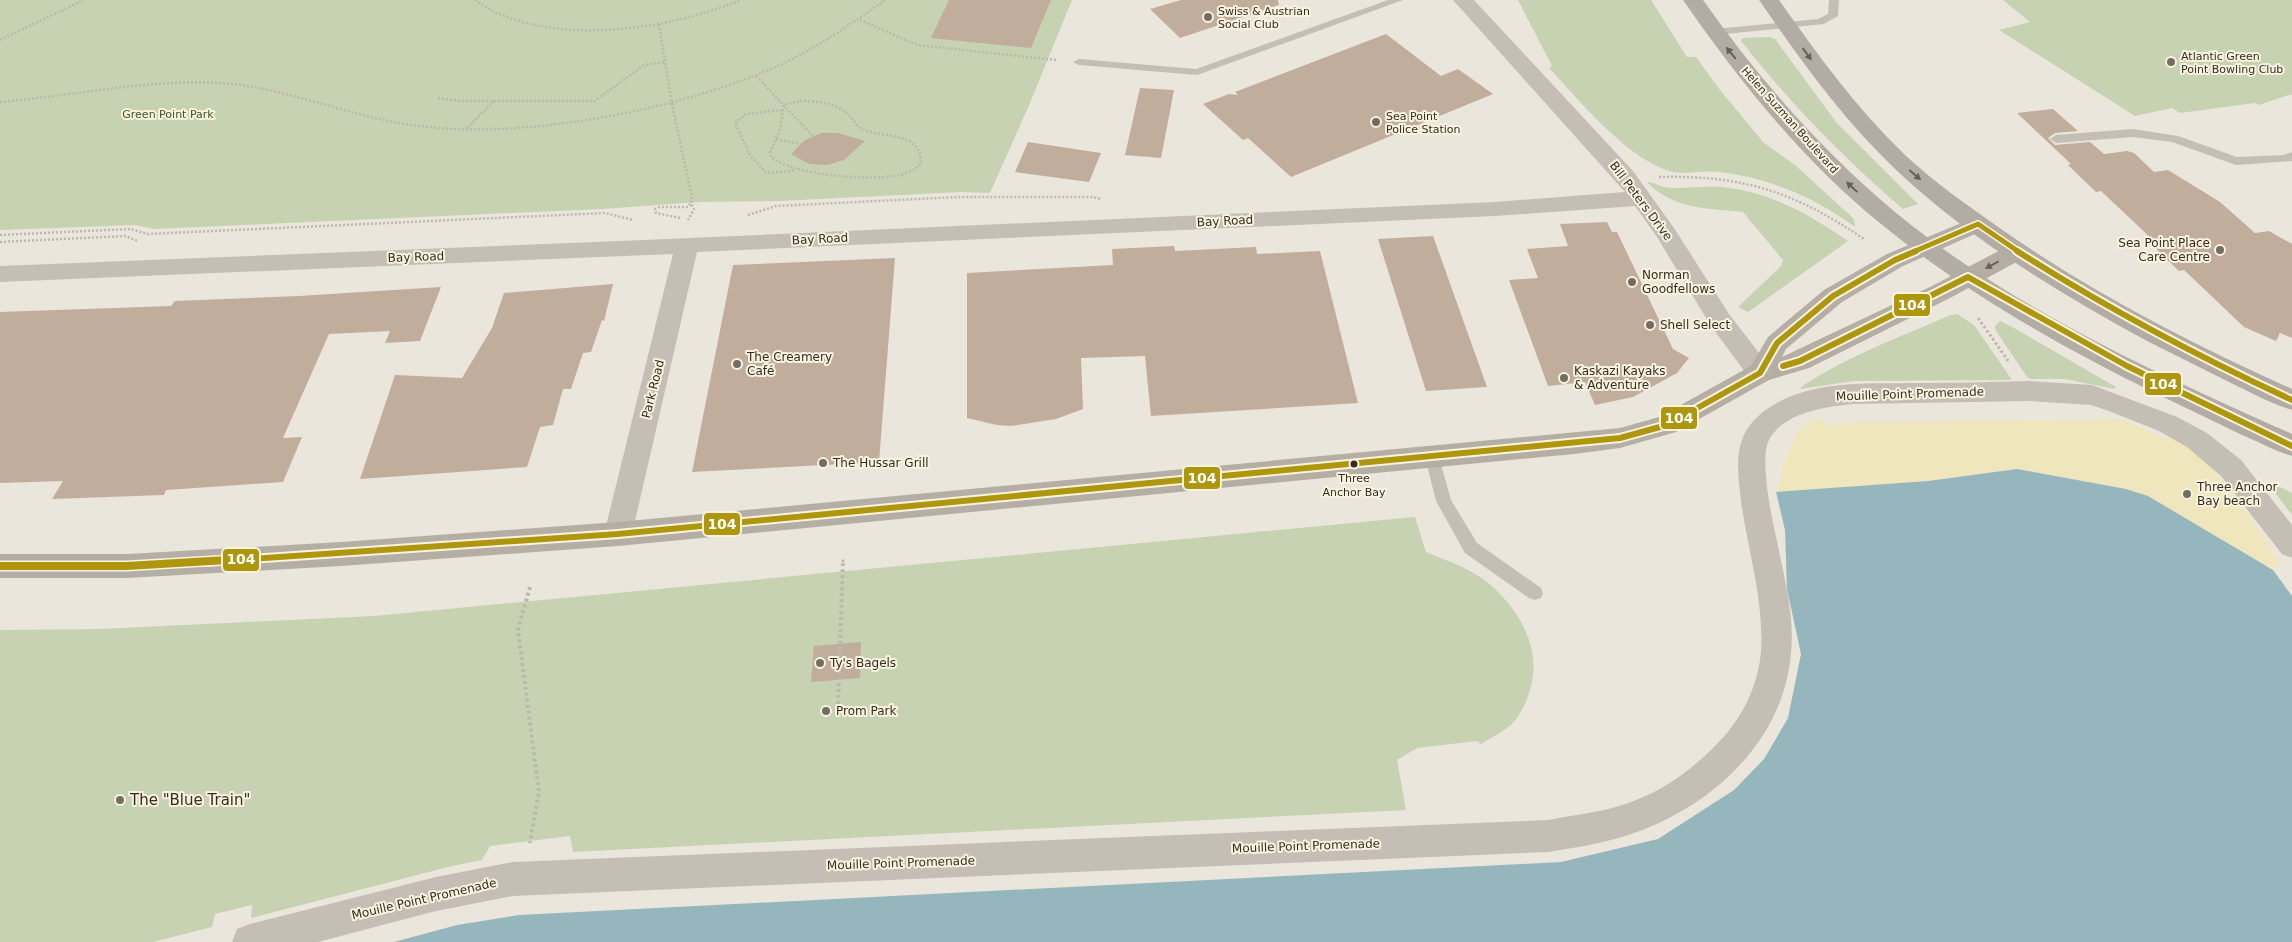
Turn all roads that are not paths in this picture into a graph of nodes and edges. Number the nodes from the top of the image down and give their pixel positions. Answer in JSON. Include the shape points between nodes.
{"nodes":[{"id":1,"x":1398,"y":0,"type":"edge"},
{"id":2,"x":1463,"y":0,"type":"edge"},
{"id":3,"x":1693,"y":0,"type":"edge"},
{"id":4,"x":1769,"y":0,"type":"edge"},
{"id":5,"x":1834,"y":0,"type":"edge"},
{"id":6,"x":1787,"y":26,"type":"junction"},
{"id":7,"x":1715,"y":32,"type":"junction"},
{"id":8,"x":1079,"y":62,"type":"dead end"},
{"id":9,"x":2056,"y":139,"type":"dead end"},
{"id":10,"x":2290,"y":159,"type":"edge"},
{"id":11,"x":1640,"y":198,"type":"junction"},
{"id":12,"x":1978,"y":224,"type":"junction"},
{"id":13,"x":689,"y":230,"type":"junction"},
{"id":14,"x":1924,"y":246,"type":"junction"},
{"id":15,"x":2016,"y":252,"type":"junction"},
{"id":16,"x":0,"y":274,"type":"edge"},
{"id":17,"x":1968,"y":277,"type":"junction"},
{"id":18,"x":1760,"y":373,"type":"junction"},
{"id":19,"x":2292,"y":400,"type":"edge"},
{"id":20,"x":2292,"y":446,"type":"edge"},
{"id":21,"x":1432,"y":457,"type":"junction"},
{"id":22,"x":618,"y":534,"type":"junction"},
{"id":23,"x":2292,"y":546,"type":"edge"},
{"id":24,"x":0,"y":566,"type":"edge"},
{"id":25,"x":1534,"y":593,"type":"dead end"},
{"id":26,"x":250,"y":942,"type":"edge"}],
"edges":[{"from":1,"to":8,"type":"lane","via":[[1197,72]]},
{"from":2,"to":11,"type":"street","name":"Bill Peters Drive","via":[[1625,176]]},
{"from":3,"to":7,"type":"main road","name":"Helen Suzman Boulevard"},
{"from":4,"to":6,"type":"main road"},
{"from":5,"to":6,"type":"lane","via":[[1833,16],[1820,22]]},
{"from":6,"to":7,"type":"lane"},
{"from":6,"to":12,"type":"main road","one_way":true,"via":[[1874,137],[1942,198]]},
{"from":14,"to":7,"type":"main road","name":"Helen Suzman Boulevard","one_way":true,"via":[[1853,188],[1814,150]]},
{"from":9,"to":10,"type":"lane","via":[[2133,134],[2174,140],[2236,161]]},
{"from":11,"to":13,"type":"street","name":"Bay Road","via":[[1495,209]]},
{"from":11,"to":18,"type":"street","name":"Bill Peters Drive","via":[[1666,233],[1720,320]]},
{"from":12,"to":14,"type":"street"},
{"from":12,"to":15,"type":"main road"},
{"from":13,"to":16,"type":"street","name":"Bay Road","via":[[624,249]]},
{"from":13,"to":22,"type":"street","name":"Park Road"},
{"from":14,"to":17,"type":"main road","name":"Helen Suzman Boulevard"},
{"from":14,"to":18,"type":"street","via":[[1833,296],[1777,342]]},
{"from":15,"to":17,"type":"street","one_way":true},
{"from":15,"to":19,"type":"main road","via":[[2142,327]]},
{"from":17,"to":18,"type":"street","via":[[1800,361]]},
{"from":17,"to":20,"type":"main road","name":"Helen Suzman Boulevard","via":[[2077,342],[2195,402]]},
{"from":18,"to":21,"type":"street","via":[[1667,425],[1620,438]]},
{"from":21,"to":22,"type":"street"},
{"from":21,"to":25,"type":"lane","via":[[1444,501],[1472,548]]},
{"from":22,"to":24,"type":"street","via":[[127,566]]},
{"from":23,"to":26,"type":"street","name":"Mouille Point Promenade","via":[[2231,468],[2197,440],[2168,424],[2092,395],[2029,391],[1825,397],[1800,404],[1776,417],[1757,435],[1752,460],[1753,486],[1774,598],[1776,654],[1765,702],[1719,768],[1687,792],[1646,813],[1548,836],[524,878],[436,894]]}]}
